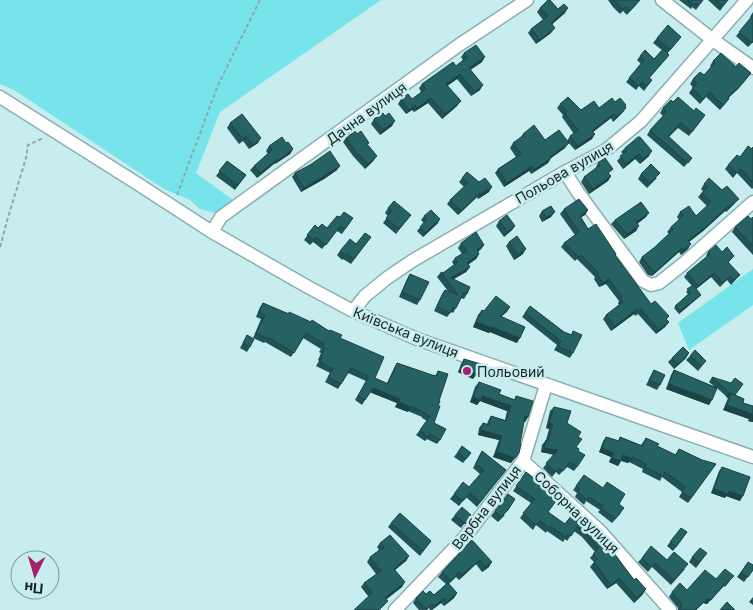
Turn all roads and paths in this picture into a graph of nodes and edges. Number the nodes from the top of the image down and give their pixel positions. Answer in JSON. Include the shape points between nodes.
{"nodes":[{"id":1,"x":260,"y":0,"type":"edge"},
{"id":2,"x":527,"y":0,"type":"edge"},
{"id":3,"x":662,"y":0,"type":"edge"},
{"id":4,"x":747,"y":0,"type":"edge"},
{"id":5,"x":713,"y":40,"type":"junction"},
{"id":6,"x":753,"y":68,"type":"edge"},
{"id":7,"x":0,"y":97,"type":"edge"},
{"id":8,"x":45,"y":137,"type":"dead end"},
{"id":9,"x":565,"y":172,"type":"junction"},
{"id":10,"x":753,"y":202,"type":"edge"},
{"id":11,"x":173,"y":206,"type":"junction"},
{"id":12,"x":212,"y":232,"type":"junction"},
{"id":13,"x":0,"y":247,"type":"edge"},
{"id":14,"x":353,"y":311,"type":"junction"},
{"id":15,"x":546,"y":385,"type":"junction"},
{"id":16,"x":753,"y":457,"type":"edge"},
{"id":17,"x":523,"y":460,"type":"junction"},
{"id":18,"x":395,"y":610,"type":"edge"},
{"id":19,"x":670,"y":610,"type":"edge"}],
"edges":[{"from":1,"to":11,"type":"path","via":[[218,85]]},
{"from":2,"to":12,"type":"street","name":"Дачна вулиця","via":[[459,45],[221,218]]},
{"from":3,"to":5,"type":"street"},
{"from":4,"to":5,"type":"street","name":"Польова вулиця"},
{"from":5,"to":6,"type":"street"},
{"from":5,"to":9,"type":"street","name":"Польова вулиця","via":[[641,121],[606,150]]},
{"from":7,"to":11,"type":"street","name":"Київська вулиця"},
{"from":8,"to":13,"type":"path","via":[[28,145]]},
{"from":9,"to":10,"type":"street","via":[[644,281],[651,285],[659,283],[683,264]]},
{"from":9,"to":14,"type":"street","name":"Польова вулиця","via":[[412,261],[365,296]]},
{"from":11,"to":12,"type":"street","name":"Київська вулиця"},
{"from":12,"to":14,"type":"street","name":"Київська вулиця"},
{"from":14,"to":15,"type":"street","name":"Київська вулиця","via":[[417,339]]},
{"from":15,"to":16,"type":"street","name":"Київська вулиця"},
{"from":15,"to":17,"type":"street","name":"Вербна вулиця"},
{"from":17,"to":18,"type":"street","name":"Вербна вулиця","via":[[464,537]]},
{"from":17,"to":19,"type":"street","name":"Соборна вулиця","via":[[600,531]]}]}
